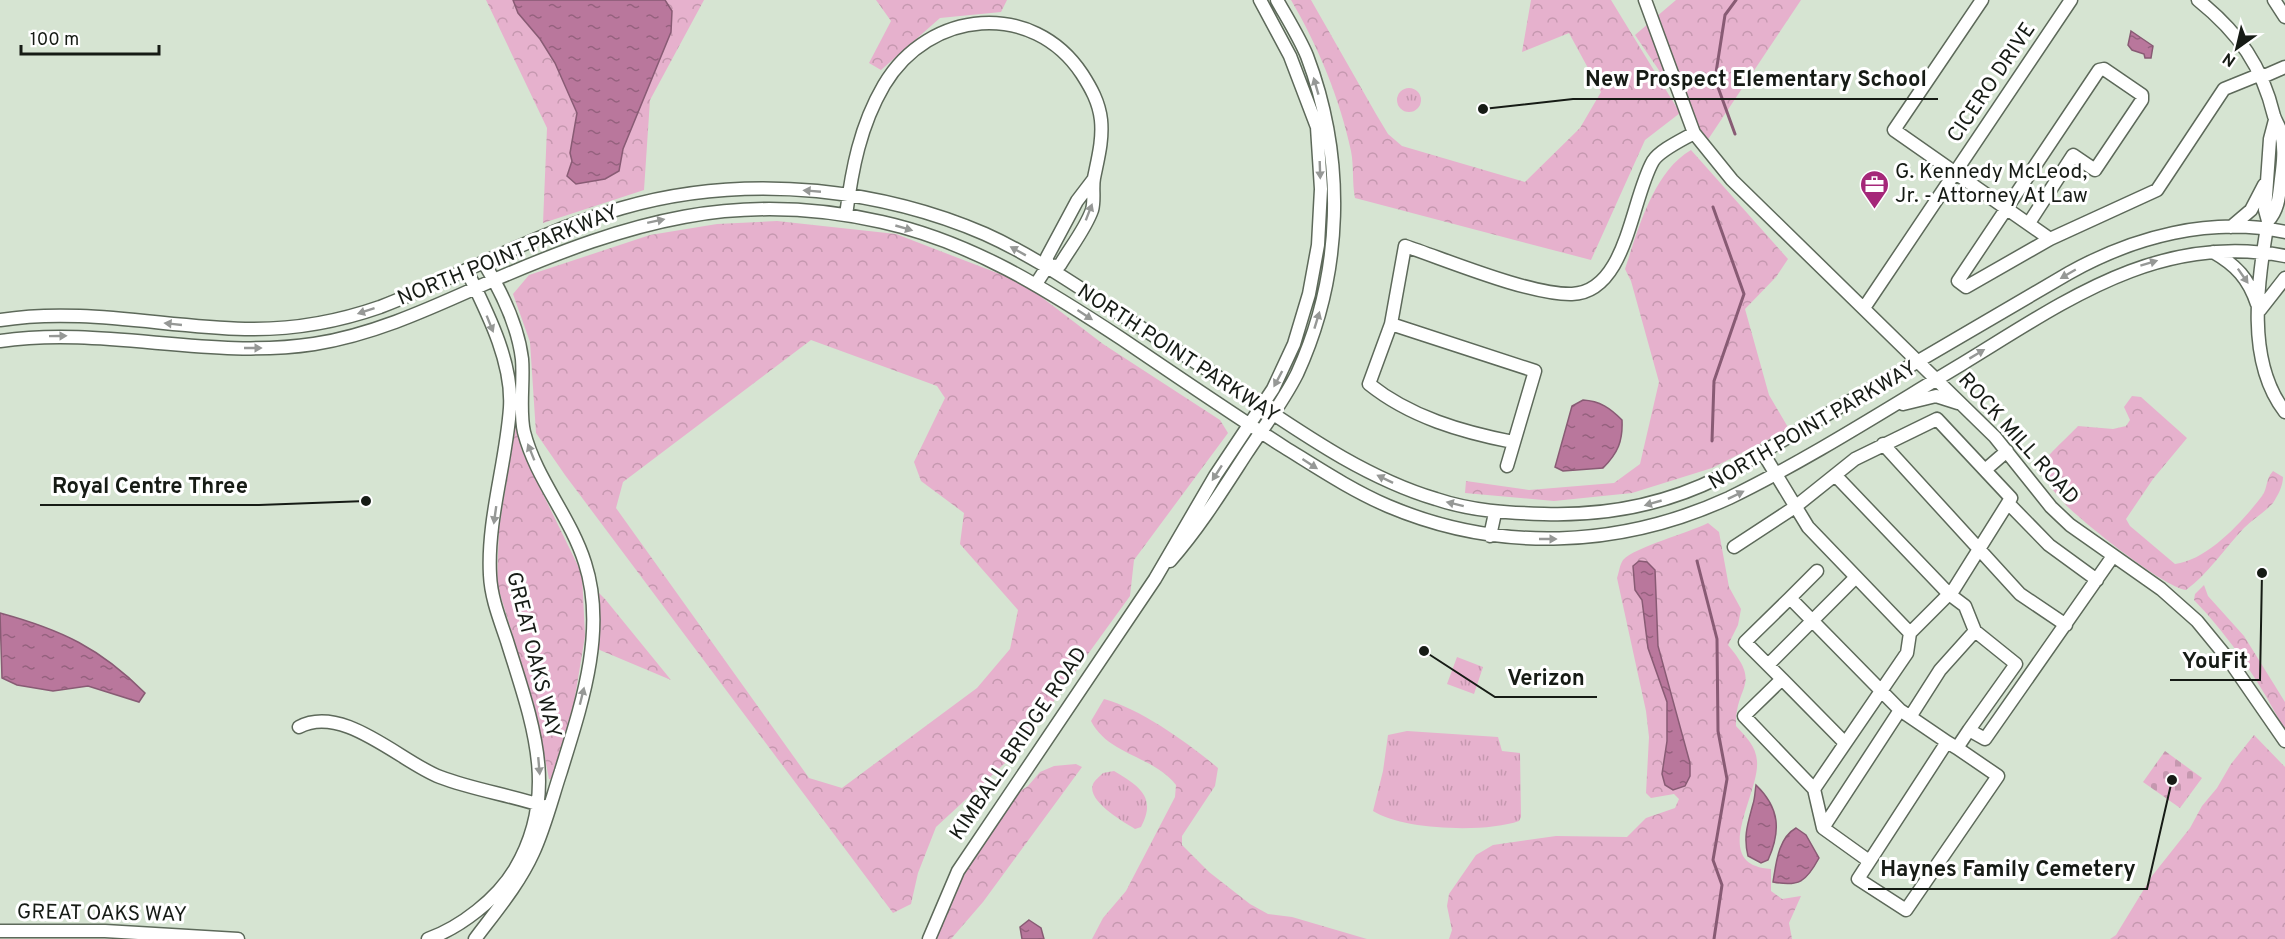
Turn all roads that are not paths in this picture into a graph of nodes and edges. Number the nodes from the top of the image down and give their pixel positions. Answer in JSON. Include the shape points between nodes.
{"nodes":[{"id":1,"x":1260,"y":0,"type":"edge"},
{"id":2,"x":1277,"y":0,"type":"edge"},
{"id":3,"x":1645,"y":0,"type":"edge"},
{"id":4,"x":1982,"y":0,"type":"edge"},
{"id":5,"x":2198,"y":0,"type":"edge"},
{"id":6,"x":2274,"y":0,"type":"edge"},
{"id":7,"x":2067,"y":1,"type":"edge"},
{"id":8,"x":2285,"y":17,"type":"edge"},
{"id":9,"x":2285,"y":67,"type":"edge"},
{"id":10,"x":2261,"y":76,"type":"junction"},
{"id":11,"x":2275,"y":120,"type":"junction"},
{"id":12,"x":1694,"y":133,"type":"junction"},
{"id":13,"x":1955,"y":172,"type":"junction"},
{"id":14,"x":2268,"y":176,"type":"junction"},
{"id":15,"x":2283,"y":193,"type":"edge"},
{"id":16,"x":849,"y":195,"type":"junction"},
{"id":17,"x":2007,"y":208,"type":"junction"},
{"id":18,"x":846,"y":215,"type":"junction"},
{"id":19,"x":2029,"y":223,"type":"junction"},
{"id":20,"x":2267,"y":225,"type":"junction"},
{"id":21,"x":2231,"y":228,"type":"junction"},
{"id":22,"x":2285,"y":232,"type":"edge"},
{"id":23,"x":2050,"y":239,"type":"junction"},
{"id":24,"x":2213,"y":252,"type":"junction"},
{"id":25,"x":2263,"y":253,"type":"junction"},
{"id":26,"x":2285,"y":256,"type":"edge"},
{"id":27,"x":484,"y":263,"type":"junction"},
{"id":28,"x":1047,"y":267,"type":"junction"},
{"id":29,"x":467,"y":271,"type":"junction"},
{"id":30,"x":2285,"y":278,"type":"edge"},
{"id":31,"x":494,"y":280,"type":"junction"},
{"id":32,"x":1036,"y":284,"type":"junction"},
{"id":33,"x":476,"y":288,"type":"junction"},
{"id":34,"x":1864,"y":308,"type":"junction"},
{"id":35,"x":2260,"y":311,"type":"junction"},
{"id":36,"x":0,"y":320,"type":"edge"},
{"id":37,"x":1391,"y":324,"type":"junction"},
{"id":38,"x":0,"y":341,"type":"edge"},
{"id":39,"x":1918,"y":362,"type":"junction"},
{"id":40,"x":1936,"y":379,"type":"junction"},
{"id":41,"x":1963,"y":405,"type":"junction"},
{"id":42,"x":1884,"y":409,"type":"junction"},
{"id":43,"x":1268,"y":410,"type":"junction"},
{"id":44,"x":2285,"y":412,"type":"edge"},
{"id":45,"x":1249,"y":425,"type":"junction"},
{"id":46,"x":1261,"y":432,"type":"junction"},
{"id":47,"x":1513,"y":442,"type":"junction"},
{"id":48,"x":1883,"y":444,"type":"junction"},
{"id":49,"x":2007,"y":451,"type":"junction"},
{"id":50,"x":1763,"y":453,"type":"junction"},
{"id":51,"x":1507,"y":466,"type":"dead end"},
{"id":52,"x":1985,"y":470,"type":"junction"},
{"id":53,"x":1776,"y":473,"type":"junction"},
{"id":54,"x":1835,"y":475,"type":"junction"},
{"id":55,"x":2007,"y":503,"type":"junction"},
{"id":56,"x":1795,"y":507,"type":"junction"},
{"id":57,"x":1495,"y":513,"type":"junction"},
{"id":58,"x":1490,"y":536,"type":"junction"},
{"id":59,"x":1734,"y":547,"type":"dead end"},
{"id":60,"x":1979,"y":548,"type":"junction"},
{"id":61,"x":2113,"y":556,"type":"junction"},
{"id":62,"x":1817,"y":571,"type":"dead end"},
{"id":63,"x":1856,"y":577,"type":"junction"},
{"id":64,"x":1155,"y":579,"type":"junction"},
{"id":65,"x":2097,"y":580,"type":"junction"},
{"id":66,"x":1949,"y":594,"type":"junction"},
{"id":67,"x":1790,"y":597,"type":"junction"},
{"id":68,"x":1813,"y":620,"type":"junction"},
{"id":69,"x":2066,"y":626,"type":"junction"},
{"id":70,"x":1975,"y":632,"type":"junction"},
{"id":71,"x":1910,"y":633,"type":"junction"},
{"id":72,"x":1768,"y":664,"type":"junction"},
{"id":73,"x":2016,"y":664,"type":"junction"},
{"id":74,"x":2033,"y":673,"type":"junction"},
{"id":75,"x":1782,"y":679,"type":"junction"},
{"id":76,"x":1882,"y":691,"type":"junction"},
{"id":77,"x":1905,"y":714,"type":"junction"},
{"id":78,"x":299,"y":727,"type":"dead end"},
{"id":79,"x":1969,"y":730,"type":"junction"},
{"id":80,"x":2285,"y":741,"type":"edge"},
{"id":81,"x":1845,"y":743,"type":"junction"},
{"id":82,"x":1952,"y":745,"type":"junction"},
{"id":83,"x":1814,"y":789,"type":"junction"},
{"id":84,"x":544,"y":806,"type":"junction"},
{"id":85,"x":1823,"y":828,"type":"junction"},
{"id":86,"x":1869,"y":861,"type":"junction"},
{"id":87,"x":0,"y":931,"type":"edge"},
{"id":88,"x":238,"y":939,"type":"edge"},
{"id":89,"x":428,"y":939,"type":"edge"},
{"id":90,"x":475,"y":939,"type":"edge"},
{"id":91,"x":929,"y":939,"type":"edge"}],
"edges":[{"from":1,"to":43,"type":"street","name":"KIMBALL BRIDGE ROAD","one_way":true,"via":[[1290,56],[1317,127],[1321,189],[1314,270],[1302,320]]},
{"from":43,"to":2,"type":"street","name":"KIMBALL BRIDGE ROAD","one_way":true,"via":[[1296,374],[1320,311],[1332,247],[1335,190],[1327,125],[1306,55]]},
{"from":3,"to":12,"type":"street","name":"ROCK MILL ROAD"},
{"from":4,"to":13,"type":"street","via":[[1894,130]]},
{"from":5,"to":10,"type":"street","via":[[2230,28]]},
{"from":6,"to":8,"type":"street"},
{"from":7,"to":13,"type":"street","name":"CICERO DRIVE"},
{"from":9,"to":10,"type":"street"},
{"from":10,"to":11,"type":"street"},
{"from":10,"to":23,"type":"street","via":[[2224,89],[2157,190]]},
{"from":11,"to":14,"type":"street"},
{"from":11,"to":15,"type":"street","via":[[2281,131]]},
{"from":12,"to":34,"type":"street","name":"ROCK MILL ROAD","via":[[1756,206]]},
{"from":12,"to":37,"type":"street","via":[[1653,160],[1613,270],[1600,284],[1572,294],[1536,289],[1405,246]]},
{"from":13,"to":17,"type":"street"},
{"from":13,"to":34,"type":"street","name":"CICERO DRIVE"},
{"from":14,"to":20,"type":"street"},
{"from":14,"to":21,"type":"street","via":[[2250,210]]},
{"from":15,"to":20,"type":"street"},
{"from":16,"to":18,"type":"street"},
{"from":16,"to":27,"type":"street","name":"NORTH POINT PARKWAY","one_way":true,"via":[[743,189],[648,201],[562,228]]},
{"from":28,"to":16,"type":"street","name":"NORTH POINT PARKWAY","one_way":true,"via":[[943,218]]},
{"from":16,"to":28,"type":"street","via":[[864,128],[885,85],[918,48],[956,26],[987,19],[1023,25],[1069,55],[1096,100],[1101,121],[1101,149],[1093,180],[1057,238],[1047,257]]},
{"from":17,"to":19,"type":"street"},
{"from":17,"to":19,"type":"street","via":[[2099,70],[2104,69],[2142,95],[2096,170],[2073,155]]},
{"from":17,"to":23,"type":"street","via":[[1958,281],[1966,287]]},
{"from":31,"to":18,"type":"street","name":"NORTH POINT PARKWAY","one_way":true,"via":[[588,240],[675,217],[772,209]]},
{"from":18,"to":32,"type":"street","name":"NORTH POINT PARKWAY","one_way":true,"via":[[946,241]]},
{"from":19,"to":23,"type":"street"},
{"from":20,"to":21,"type":"street","name":"NORTH POINT PARKWAY"},
{"from":20,"to":22,"type":"street","name":"NORTH POINT PARKWAY"},
{"from":20,"to":25,"type":"street"},
{"from":21,"to":39,"type":"street","name":"NORTH POINT PARKWAY","one_way":true,"via":[[2169,234],[2114,250]]},
{"from":24,"to":25,"type":"street","name":"NORTH POINT PARKWAY"},
{"from":24,"to":35,"type":"street","one_way":true,"via":[[2241,272]]},
{"from":40,"to":24,"type":"street","name":"NORTH POINT PARKWAY","one_way":true,"via":[[2106,280],[2162,260]]},
{"from":25,"to":26,"type":"street","name":"NORTH POINT PARKWAY"},
{"from":25,"to":35,"type":"street"},
{"from":27,"to":29,"type":"street","name":"NORTH POINT PARKWAY"},
{"from":27,"to":31,"type":"street","name":"GREAT OAKS WAY"},
{"from":28,"to":32,"type":"street"},
{"from":28,"to":43,"type":"street","name":"NORTH POINT PARKWAY"},
{"from":29,"to":33,"type":"street","name":"GREAT OAKS WAY"},
{"from":29,"to":36,"type":"street","name":"NORTH POINT PARKWAY","one_way":true,"via":[[363,313],[297,326],[231,328],[76,316]]},
{"from":30,"to":35,"type":"street"},
{"from":31,"to":33,"type":"street","name":"NORTH POINT PARKWAY"},
{"from":84,"to":31,"type":"street","name":"GREAT OAKS WAY","one_way":true,"via":[[590,660],[591,589],[585,562],[542,477],[523,429],[522,358]]},
{"from":32,"to":45,"type":"street","name":"NORTH POINT PARKWAY","one_way":true},
{"from":38,"to":33,"type":"street","name":"NORTH POINT PARKWAY","one_way":true,"via":[[72,336],[227,348],[296,346],[375,330]]},
{"from":33,"to":84,"type":"street","name":"GREAT OAKS WAY","one_way":true,"via":[[508,372],[511,406],[490,577],[535,740]]},
{"from":34,"to":39,"type":"street","name":"ROCK MILL ROAD"},
{"from":35,"to":44,"type":"street","via":[[2262,368]]},
{"from":37,"to":47,"type":"street","via":[[1368,384],[1412,412],[1477,435]]},
{"from":37,"to":47,"type":"street","via":[[1535,371]]},
{"from":39,"to":40,"type":"street","name":"ROCK MILL ROAD"},
{"from":39,"to":50,"type":"street","name":"NORTH POINT PARKWAY"},
{"from":40,"to":41,"type":"street","name":"ROCK MILL ROAD"},
{"from":40,"to":42,"type":"street","name":"NORTH POINT PARKWAY"},
{"from":41,"to":42,"type":"street","via":[[1936,396]]},
{"from":41,"to":49,"type":"street","name":"ROCK MILL ROAD"},
{"from":42,"to":53,"type":"street","name":"NORTH POINT PARKWAY"},
{"from":43,"to":45,"type":"street","name":"KIMBALL BRIDGE ROAD"},
{"from":43,"to":46,"type":"street","name":"KIMBALL BRIDGE ROAD"},
{"from":57,"to":43,"type":"street","name":"NORTH POINT PARKWAY","one_way":true,"via":[[1403,488],[1338,454]]},
{"from":45,"to":46,"type":"street","name":"NORTH POINT PARKWAY"},
{"from":45,"to":64,"type":"street","name":"KIMBALL BRIDGE ROAD","one_way":true},
{"from":46,"to":58,"type":"street","name":"NORTH POINT PARKWAY","one_way":true,"via":[[1386,506]]},
{"from":46,"to":64,"type":"street","name":"KIMBALL BRIDGE ROAD","via":[[1187,542]]},
{"from":47,"to":51,"type":"street"},
{"from":48,"to":52,"type":"street","via":[[1937,419]]},
{"from":48,"to":54,"type":"street"},
{"from":48,"to":60,"type":"street"},
{"from":49,"to":52,"type":"street"},
{"from":49,"to":61,"type":"street","name":"ROCK MILL ROAD","via":[[2057,513]]},
{"from":50,"to":53,"type":"street"},
{"from":50,"to":57,"type":"street","name":"NORTH POINT PARKWAY","one_way":true,"via":[[1706,484],[1641,506],[1578,515]]},
{"from":52,"to":55,"type":"street","via":[[2011,498]]},
{"from":53,"to":56,"type":"street"},
{"from":58,"to":53,"type":"street","name":"NORTH POINT PARKWAY","one_way":true,"via":[[1581,539],[1648,528],[1708,508]]},
{"from":54,"to":56,"type":"street"},
{"from":54,"to":66,"type":"street"},
{"from":55,"to":60,"type":"street"},
{"from":55,"to":65,"type":"street","via":[[2049,544]]},
{"from":56,"to":59,"type":"street"},
{"from":56,"to":63,"type":"street","via":[[1808,527]]},
{"from":57,"to":58,"type":"street"},
{"from":60,"to":66,"type":"street"},
{"from":60,"to":69,"type":"street","via":[[2020,594]]},
{"from":61,"to":65,"type":"street"},
{"from":61,"to":80,"type":"street","name":"ROCK MILL ROAD","via":[[2161,589],[2197,621]]},
{"from":62,"to":67,"type":"street"},
{"from":63,"to":68,"type":"street"},
{"from":63,"to":71,"type":"street"},
{"from":64,"to":91,"type":"street","name":"KIMBALL BRIDGE ROAD","via":[[979,838],[946,896]]},
{"from":65,"to":69,"type":"street"},
{"from":66,"to":70,"type":"street","via":[[1965,606]]},
{"from":66,"to":71,"type":"street"},
{"from":67,"to":68,"type":"street"},
{"from":67,"to":72,"type":"street","via":[[1745,642]]},
{"from":68,"to":72,"type":"street"},
{"from":68,"to":76,"type":"street"},
{"from":69,"to":74,"type":"street"},
{"from":70,"to":73,"type":"street"},
{"from":70,"to":77,"type":"street"},
{"from":71,"to":76,"type":"street","via":[[1907,653]]},
{"from":72,"to":75,"type":"street"},
{"from":73,"to":74,"type":"street"},
{"from":73,"to":79,"type":"street"},
{"from":74,"to":79,"type":"street","via":[[1985,739]]},
{"from":75,"to":81,"type":"street"},
{"from":75,"to":83,"type":"street","via":[[1744,716]]},
{"from":76,"to":77,"type":"street"},
{"from":76,"to":81,"type":"street"},
{"from":77,"to":82,"type":"street"},
{"from":77,"to":85,"type":"street"},
{"from":78,"to":84,"type":"street","via":[[308,722],[324,722],[349,728],[376,738],[440,777]]},
{"from":79,"to":82,"type":"street"},
{"from":81,"to":83,"type":"street"},
{"from":82,"to":86,"type":"street"},
{"from":82,"to":86,"type":"street","via":[[1998,776],[1906,910],[1857,879]]},
{"from":83,"to":85,"type":"street"},
{"from":84,"to":89,"type":"street","name":"GREAT OAKS WAY","via":[[527,847],[504,885],[457,926]]},
{"from":84,"to":90,"type":"street","name":"GREAT OAKS WAY","via":[[533,854]]},
{"from":85,"to":86,"type":"street"},
{"from":87,"to":88,"type":"street","name":"GREAT OAKS WAY"}]}
